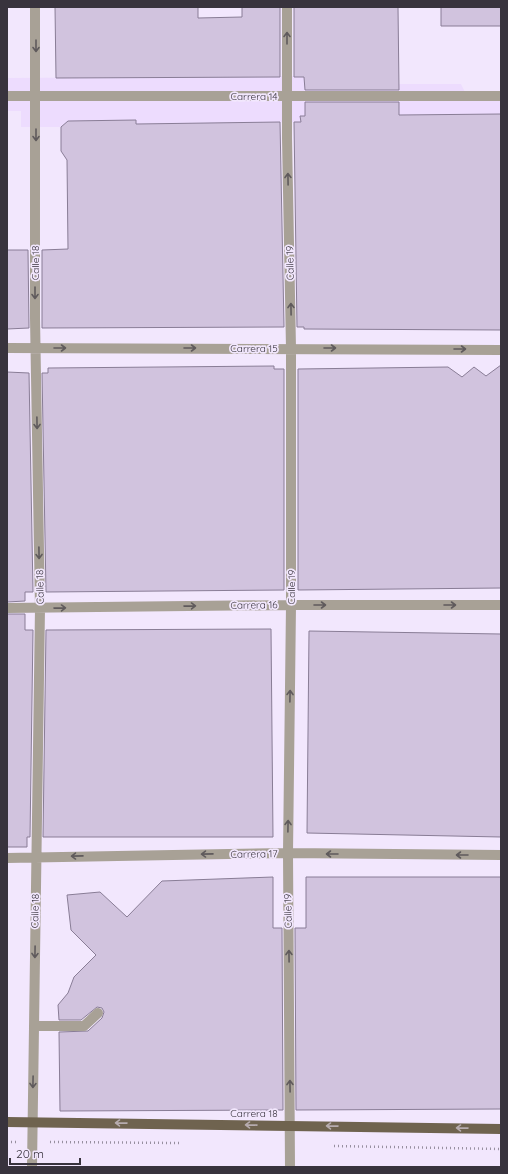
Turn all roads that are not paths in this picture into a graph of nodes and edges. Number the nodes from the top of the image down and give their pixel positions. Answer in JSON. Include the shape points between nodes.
{"nodes":[{"id":1,"x":35,"y":7,"type":"edge"},
{"id":2,"x":287,"y":7,"type":"edge"},
{"id":3,"x":7,"y":96,"type":"edge"},
{"id":4,"x":36,"y":96,"type":"junction"},
{"id":5,"x":287,"y":96,"type":"junction"},
{"id":6,"x":501,"y":96,"type":"edge"},
{"id":7,"x":7,"y":348,"type":"edge"},
{"id":8,"x":35,"y":348,"type":"junction"},
{"id":9,"x":291,"y":348,"type":"junction"},
{"id":10,"x":501,"y":350,"type":"edge"},
{"id":11,"x":291,"y":605,"type":"junction"},
{"id":12,"x":501,"y":605,"type":"edge"},
{"id":13,"x":7,"y":608,"type":"edge"},
{"id":14,"x":40,"y":608,"type":"junction"},
{"id":15,"x":288,"y":853,"type":"junction"},
{"id":16,"x":501,"y":855,"type":"edge"},
{"id":17,"x":36,"y":857,"type":"junction"},
{"id":18,"x":7,"y":858,"type":"edge"},
{"id":19,"x":98,"y":1012,"type":"dead end"},
{"id":20,"x":34,"y":1026,"type":"junction"},
{"id":21,"x":7,"y":1122,"type":"edge"},
{"id":22,"x":33,"y":1122,"type":"junction"},
{"id":23,"x":290,"y":1125,"type":"junction"},
{"id":24,"x":501,"y":1129,"type":"edge"},
{"id":25,"x":32,"y":1167,"type":"edge"},
{"id":26,"x":290,"y":1167,"type":"edge"}],
"edges":[{"from":1,"to":4,"type":"street","name":"Calle 18","one_way":true},
{"from":5,"to":2,"type":"street","name":"Calle 19","one_way":true},
{"from":3,"to":4,"type":"street","name":"Carrera 14"},
{"from":4,"to":5,"type":"street","name":"Carrera 14"},
{"from":4,"to":8,"type":"street","name":"Calle 18","one_way":true},
{"from":5,"to":6,"type":"street","name":"Carrera 14"},
{"from":9,"to":5,"type":"street","name":"Calle 19","one_way":true},
{"from":7,"to":8,"type":"street","name":"Carrera 15"},
{"from":8,"to":9,"type":"street","name":"Carrera 15","one_way":true},
{"from":8,"to":14,"type":"street","name":"Calle 18","one_way":true},
{"from":9,"to":10,"type":"street","name":"Carrera 15","one_way":true},
{"from":9,"to":11,"type":"street","name":"Calle 19"},
{"from":11,"to":12,"type":"street","name":"Carrera 16","one_way":true},
{"from":14,"to":11,"type":"street","name":"Carrera 16","one_way":true},
{"from":15,"to":11,"type":"street","name":"Calle 19","one_way":true},
{"from":13,"to":14,"type":"street","name":"Carrera 16"},
{"from":14,"to":17,"type":"street","name":"Calle 18"},
{"from":16,"to":15,"type":"street","name":"Carrera 17","one_way":true},
{"from":15,"to":17,"type":"street","name":"Carrera 17","one_way":true},
{"from":23,"to":15,"type":"street","name":"Calle 19","one_way":true},
{"from":17,"to":18,"type":"street","name":"Carrera 17"},
{"from":17,"to":20,"type":"street","name":"Calle 18","one_way":true},
{"from":19,"to":20,"type":"street","via":[[84,1026]]},
{"from":20,"to":22,"type":"street","name":"Calle 18","one_way":true},
{"from":21,"to":22,"type":"main road","name":"Carrera 18"},
{"from":23,"to":22,"type":"main road","name":"Carrera 18","one_way":true},
{"from":22,"to":25,"type":"street","name":"Calle 18"},
{"from":24,"to":23,"type":"main road","name":"Carrera 18","one_way":true},
{"from":23,"to":26,"type":"street","name":"Calle 19"}]}
